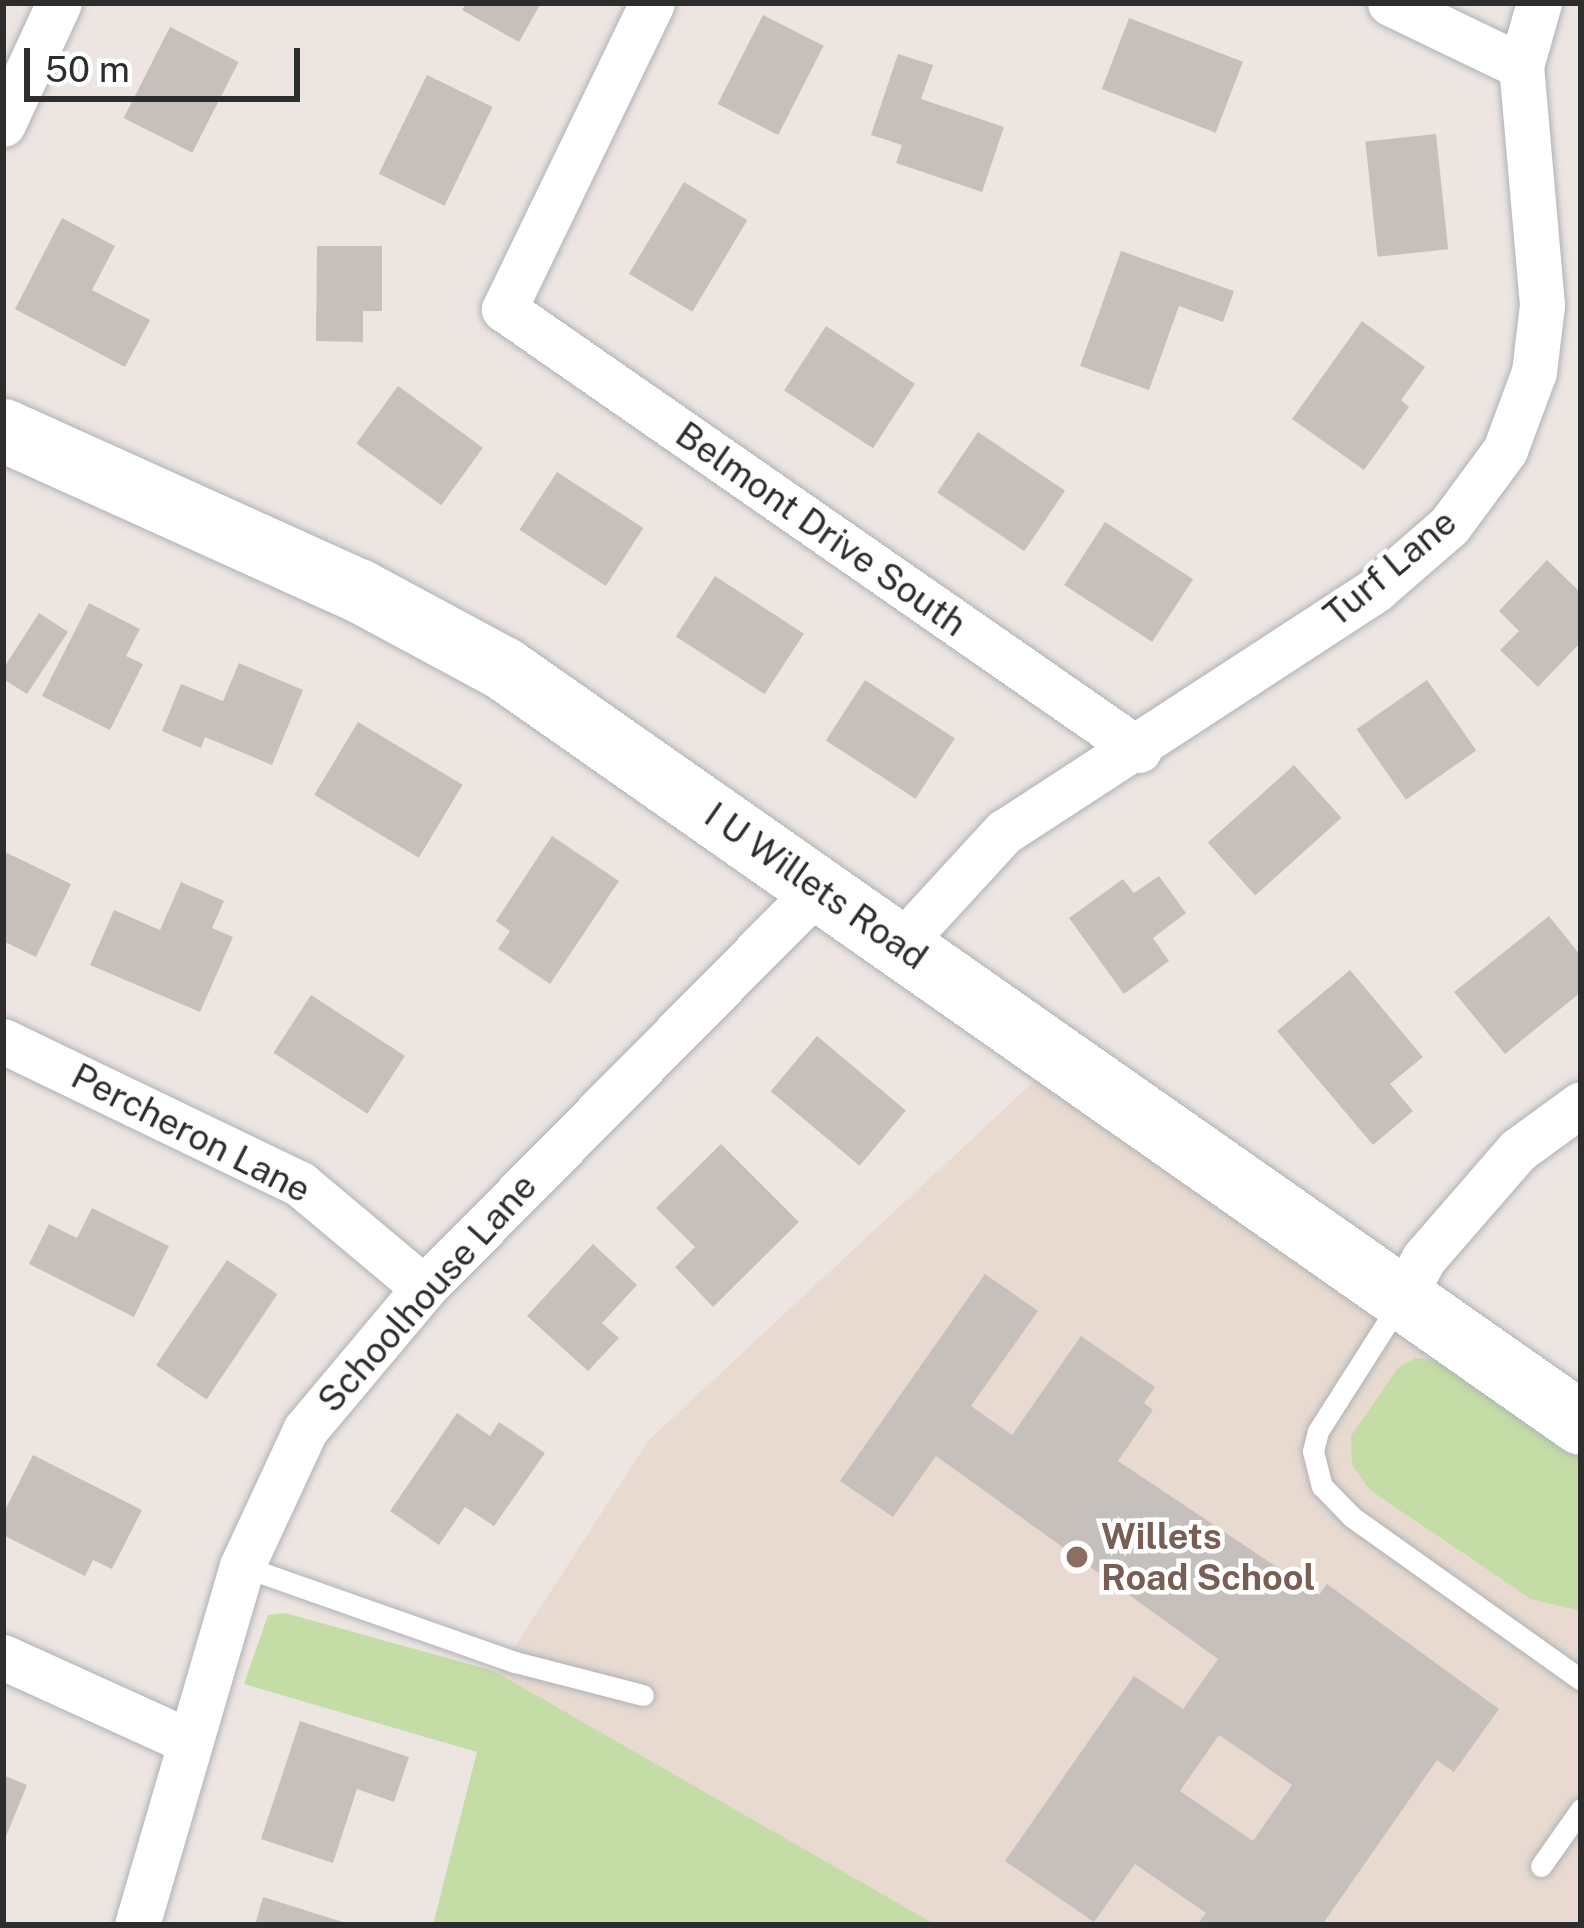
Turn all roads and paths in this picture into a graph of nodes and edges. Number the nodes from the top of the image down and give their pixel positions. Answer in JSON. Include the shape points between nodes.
{"nodes":[{"id":1,"x":59,"y":3,"type":"edge"},
{"id":2,"x":652,"y":3,"type":"edge"},
{"id":3,"x":1390,"y":3,"type":"edge"},
{"id":4,"x":1539,"y":3,"type":"edge"},
{"id":5,"x":1521,"y":66,"type":"junction"},
{"id":6,"x":3,"y":124,"type":"edge"},
{"id":7,"x":3,"y":430,"type":"edge"},
{"id":8,"x":1139,"y":750,"type":"junction"},
{"id":9,"x":819,"y":888,"type":"junction"},
{"id":10,"x":900,"y":945,"type":"junction"},
{"id":11,"x":3,"y":1041,"type":"edge"},
{"id":12,"x":1581,"y":1104,"type":"edge"},
{"id":13,"x":424,"y":1288,"type":"junction"},
{"id":14,"x":1402,"y":1298,"type":"junction"},
{"id":15,"x":1581,"y":1424,"type":"edge"},
{"id":16,"x":242,"y":1566,"type":"junction"},
{"id":17,"x":3,"y":1658,"type":"edge"},
{"id":18,"x":1581,"y":1680,"type":"edge"},
{"id":19,"x":644,"y":1695,"type":"dead end"},
{"id":20,"x":190,"y":1742,"type":"junction"},
{"id":21,"x":1581,"y":1809,"type":"edge"},
{"id":22,"x":1541,"y":1867,"type":"dead end"},
{"id":23,"x":137,"y":1925,"type":"edge"}],
"edges":[{"from":1,"to":6,"type":"street"},
{"from":2,"to":8,"type":"street","name":"Belmont Drive South","via":[[504,309]]},
{"from":3,"to":5,"type":"street"},
{"from":4,"to":5,"type":"street","name":"Turf Lane"},
{"from":5,"to":8,"type":"street","name":"Turf Lane","via":[[1542,305],[1534,372],[1505,450],[1449,526],[1375,590]]},
{"from":7,"to":9,"type":"main road","name":"I U Willets Road","via":[[441,632]]},
{"from":8,"to":10,"type":"street","name":"Turf Lane","via":[[1004,832]]},
{"from":9,"to":10,"type":"main road","name":"I U Willets Road"},
{"from":9,"to":13,"type":"street","name":"Schoolhouse Lane"},
{"from":10,"to":14,"type":"main road","name":"I U Willets Road"},
{"from":11,"to":13,"type":"street","name":"Percheron Lane","via":[[300,1184]]},
{"from":12,"to":14,"type":"street","via":[[1518,1150],[1424,1258]]},
{"from":13,"to":16,"type":"street","name":"Schoolhouse Lane","via":[[305,1430]]},
{"from":14,"to":15,"type":"main road","name":"I U Willets Road"},
{"from":14,"to":18,"type":"lane","via":[[1318,1431],[1322,1486],[1361,1524]]},
{"from":16,"to":19,"type":"lane","via":[[515,1662]]},
{"from":16,"to":20,"type":"street","name":"Schoolhouse Lane"},
{"from":17,"to":20,"type":"street"},
{"from":20,"to":23,"type":"street","name":"Schoolhouse Lane"},
{"from":21,"to":22,"type":"lane"}]}
